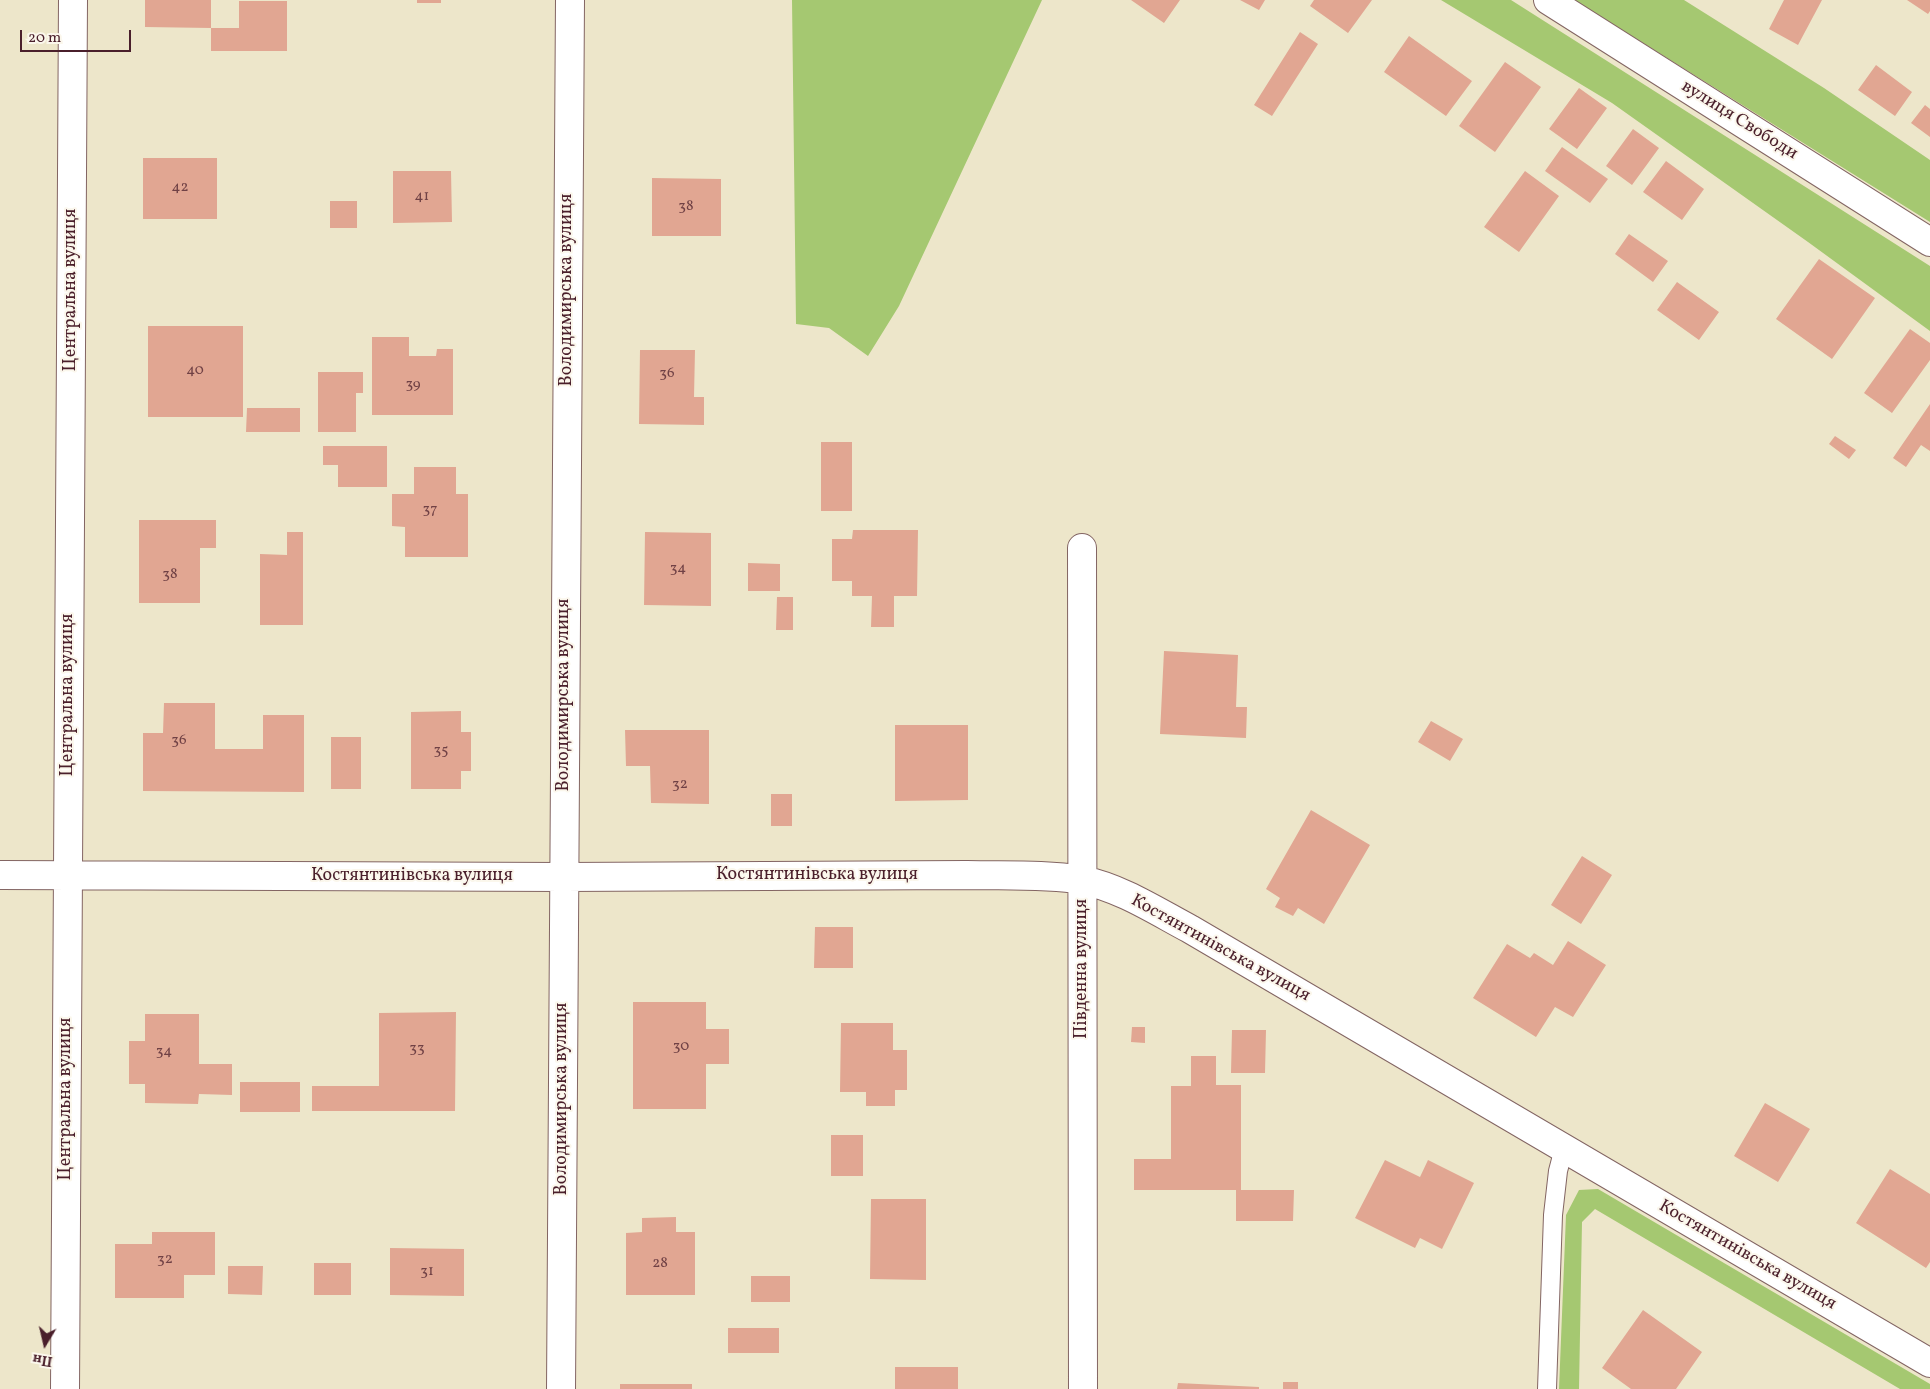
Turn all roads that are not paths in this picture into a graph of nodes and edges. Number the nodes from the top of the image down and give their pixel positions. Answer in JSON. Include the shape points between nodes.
{"nodes":[{"id":1,"x":73,"y":0,"type":"edge"},
{"id":2,"x":570,"y":0,"type":"edge"},
{"id":3,"x":1548,"y":0,"type":"edge"},
{"id":4,"x":1930,"y":242,"type":"edge"},
{"id":5,"x":1082,"y":548,"type":"dead end"},
{"id":6,"x":0,"y":875,"type":"edge"},
{"id":7,"x":68,"y":876,"type":"junction"},
{"id":8,"x":564,"y":877,"type":"junction"},
{"id":9,"x":1082,"y":880,"type":"junction"},
{"id":10,"x":1564,"y":1148,"type":"junction"},
{"id":11,"x":1930,"y":1363,"type":"edge"},
{"id":12,"x":65,"y":1389,"type":"edge"},
{"id":13,"x":561,"y":1389,"type":"edge"},
{"id":14,"x":1083,"y":1389,"type":"edge"},
{"id":15,"x":1546,"y":1389,"type":"edge"}],
"edges":[{"from":1,"to":7,"type":"street","name":"Центральна вулиця"},
{"from":2,"to":8,"type":"street","name":"Володимирська вулиця"},
{"from":3,"to":4,"type":"street","name":"вулиця Свободи"},
{"from":5,"to":9,"type":"street","name":"Південна вулиця"},
{"from":6,"to":7,"type":"street","name":"Костянтинівська вулиця"},
{"from":7,"to":8,"type":"street","name":"Костянтинівська вулиця"},
{"from":7,"to":12,"type":"street","name":"Центральна вулиця"},
{"from":8,"to":9,"type":"street","name":"Костянтинівська вулиця","via":[[967,875]]},
{"from":8,"to":13,"type":"street","name":"Володимирська вулиця"},
{"from":9,"to":10,"type":"street","name":"Костянтинівська вулиця","via":[[1120,893],[1190,929]]},
{"from":9,"to":14,"type":"street","name":"Південна вулиця"},
{"from":10,"to":11,"type":"street","name":"Костянтинівська вулиця"},
{"from":10,"to":15,"type":"lane","via":[[1553,1215]]}]}
